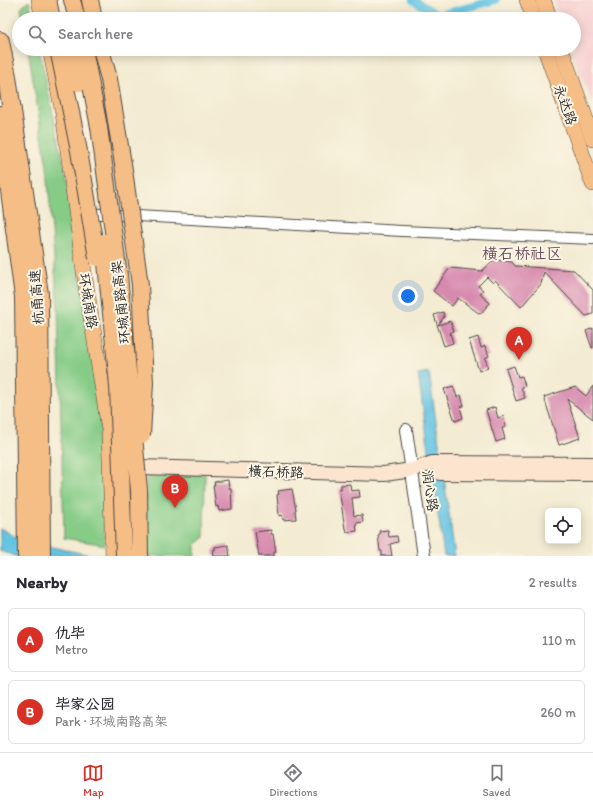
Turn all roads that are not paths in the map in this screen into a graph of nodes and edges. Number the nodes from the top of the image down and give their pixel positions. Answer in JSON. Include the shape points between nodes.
{"nodes":[{"id":1,"x":39,"y":0,"type":"edge"},
{"id":2,"x":48,"y":0,"type":"edge"},
{"id":3,"x":62,"y":0,"type":"edge"},
{"id":4,"x":72,"y":0,"type":"edge"},
{"id":5,"x":80,"y":0,"type":"edge"},
{"id":6,"x":90,"y":0,"type":"edge"},
{"id":7,"x":42,"y":12,"type":"edge"},
{"id":8,"x":51,"y":12,"type":"edge"},
{"id":9,"x":65,"y":12,"type":"edge"},
{"id":10,"x":75,"y":12,"type":"edge"},
{"id":11,"x":83,"y":12,"type":"edge"},
{"id":12,"x":93,"y":12,"type":"edge"},
{"id":13,"x":0,"y":41,"type":"edge"},
{"id":14,"x":51,"y":56,"type":"edge"},
{"id":15,"x":59,"y":56,"type":"edge"},
{"id":16,"x":73,"y":56,"type":"edge"},
{"id":17,"x":85,"y":56,"type":"edge"},
{"id":18,"x":90,"y":56,"type":"edge"},
{"id":19,"x":103,"y":56,"type":"edge"},
{"id":20,"x":547,"y":56,"type":"edge"},
{"id":21,"x":563,"y":56,"type":"edge"},
{"id":22,"x":0,"y":115,"type":"edge"},
{"id":23,"x":593,"y":139,"type":"edge"},
{"id":24,"x":593,"y":184,"type":"edge"},
{"id":25,"x":76,"y":212,"type":"junction"},
{"id":26,"x":115,"y":214,"type":"junction"},
{"id":27,"x":593,"y":239,"type":"edge"},
{"id":28,"x":118,"y":386,"type":"junction"},
{"id":29,"x":406,"y":430,"type":"dead end"},
{"id":30,"x":593,"y":464,"type":"edge"},
{"id":31,"x":140,"y":467,"type":"junction"},
{"id":32,"x":412,"y":470,"type":"junction"},
{"id":33,"x":593,"y":474,"type":"edge"},
{"id":34,"x":139,"y":490,"type":"junction"},
{"id":35,"x":34,"y":531,"type":"junction"},
{"id":36,"x":27,"y":556,"type":"edge"},
{"id":37,"x":41,"y":556,"type":"edge"},
{"id":38,"x":117,"y":556,"type":"edge"},
{"id":39,"x":132,"y":556,"type":"edge"},
{"id":40,"x":140,"y":556,"type":"edge"},
{"id":41,"x":424,"y":556,"type":"edge"}],
"edges":[{"from":1,"to":7,"type":"main road"},
{"from":2,"to":8,"type":"highway"},
{"from":3,"to":9,"type":"highway"},
{"from":4,"to":10,"type":"highway"},
{"from":5,"to":11,"type":"main road"},
{"from":6,"to":12,"type":"highway"},
{"from":13,"to":35,"type":"highway","name":"杭甬高速","via":[[39,294]]},
{"from":14,"to":25,"type":"main road","name":"环城南路","via":[[63,113]]},
{"from":15,"to":28,"type":"highway","bridge":true,"via":[[98,260]]},
{"from":16,"to":28,"type":"highway","name":"环城南路高架","bridge":true,"via":[[95,160]]},
{"from":17,"to":34,"type":"highway","name":"环城南路高架","bridge":true,"via":[[99,127],[119,275]]},
{"from":18,"to":26,"type":"main road"},
{"from":19,"to":31,"type":"highway","bridge":true,"via":[[124,170],[140,285],[144,383]]},
{"from":20,"to":24,"type":"main road","name":"永达路"},
{"from":21,"to":23,"type":"main road","name":"永达路"},
{"from":22,"to":35,"type":"highway","name":"杭甬高速","via":[[24,297]]},
{"from":25,"to":26,"type":"street"},
{"from":25,"to":38,"type":"main road","name":"环城南路","via":[[109,429]]},
{"from":26,"to":27,"type":"street"},
{"from":26,"to":39,"type":"main road","via":[[124,286],[129,368],[133,472]]},
{"from":28,"to":38,"type":"highway","name":"环城南路高架","bridge":true},
{"from":29,"to":32,"type":"street","name":"润心路"},
{"from":30,"to":32,"type":"main road","name":"横石桥路","via":[[432,463]]},
{"from":31,"to":32,"type":"main road","name":"横石桥路","via":[[384,474]]},
{"from":31,"to":34,"type":"highway","bridge":true},
{"from":32,"to":33,"type":"main road","name":"横石桥路","via":[[432,473]]},
{"from":32,"to":41,"type":"street","name":"润心路"},
{"from":34,"to":40,"type":"highway","name":"环城南路高架","bridge":true},
{"from":35,"to":36,"type":"highway","name":"杭甬高速"},
{"from":35,"to":37,"type":"highway","name":"杭甬高速"}]}
